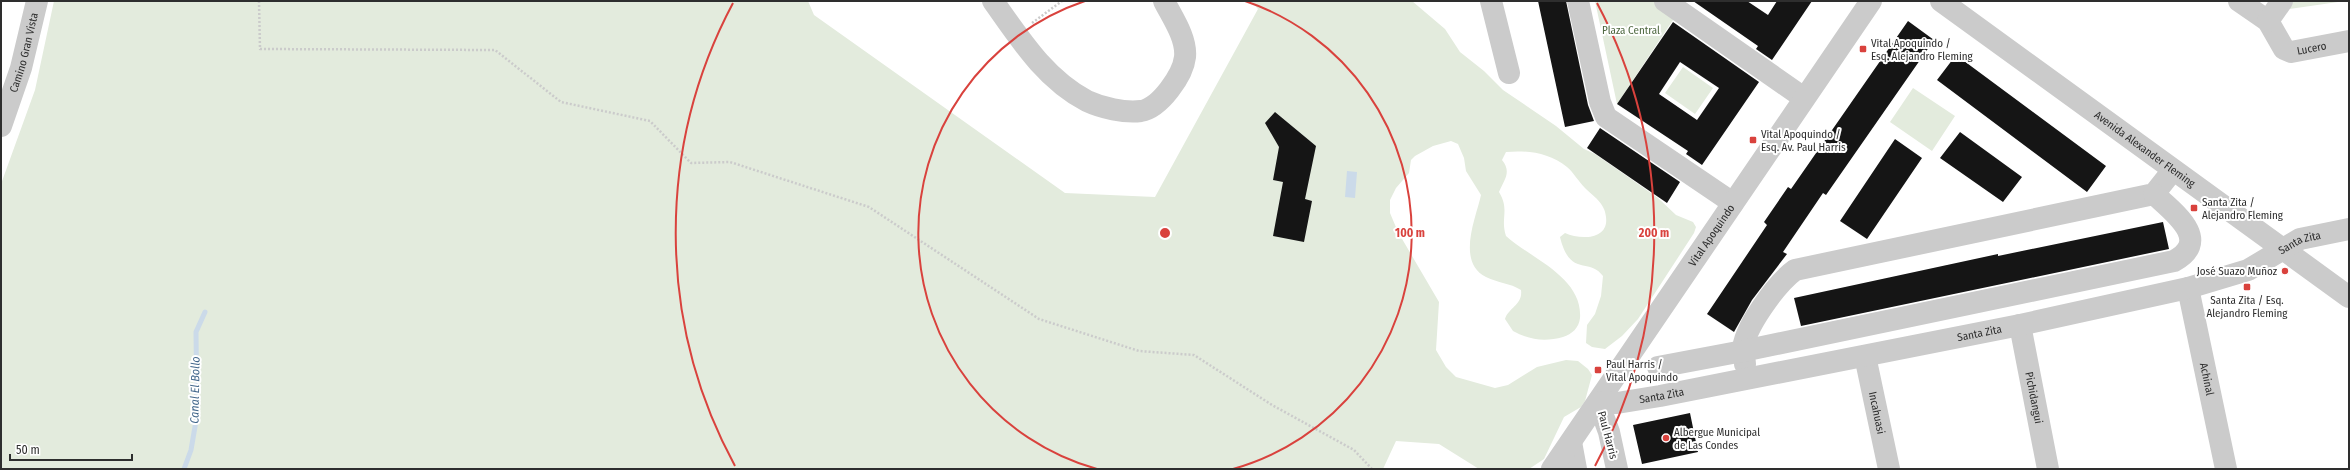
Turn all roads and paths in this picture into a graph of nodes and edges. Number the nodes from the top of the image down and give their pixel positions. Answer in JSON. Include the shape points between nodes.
{"nodes":[{"id":1,"x":36,"y":1,"type":"edge"},
{"id":2,"x":259,"y":1,"type":"edge"},
{"id":3,"x":992,"y":1,"type":"edge"},
{"id":4,"x":1062,"y":1,"type":"edge"},
{"id":5,"x":1164,"y":1,"type":"edge"},
{"id":6,"x":1491,"y":1,"type":"edge"},
{"id":7,"x":1578,"y":1,"type":"edge"},
{"id":8,"x":1665,"y":1,"type":"edge"},
{"id":9,"x":1871,"y":1,"type":"edge"},
{"id":10,"x":1941,"y":1,"type":"edge"},
{"id":11,"x":2240,"y":1,"type":"edge"},
{"id":12,"x":2282,"y":1,"type":"edge"},
{"id":13,"x":2268,"y":21,"type":"junction"},
{"id":14,"x":1016,"y":34,"type":"junction"},
{"id":15,"x":2349,"y":44,"type":"edge"},
{"id":16,"x":1509,"y":73,"type":"dead end"},
{"id":17,"x":1804,"y":98,"type":"junction"},
{"id":18,"x":1,"y":126,"type":"edge"},
{"id":19,"x":2173,"y":170,"type":"junction"},
{"id":20,"x":2154,"y":194,"type":"junction"},
{"id":21,"x":1733,"y":203,"type":"junction"},
{"id":22,"x":2349,"y":230,"type":"edge"},
{"id":23,"x":2282,"y":250,"type":"junction"},
{"id":24,"x":2188,"y":288,"type":"junction"},
{"id":25,"x":2349,"y":297,"type":"edge"},
{"id":26,"x":2020,"y":325,"type":"junction"},
{"id":27,"x":1743,"y":352,"type":"junction"},
{"id":28,"x":1865,"y":356,"type":"junction"},
{"id":29,"x":1658,"y":367,"type":"dead end"},
{"id":30,"x":1747,"y":380,"type":"junction"},
{"id":31,"x":1598,"y":402,"type":"junction"},
{"id":32,"x":1571,"y":442,"type":"junction"},
{"id":33,"x":1372,"y":469,"type":"edge"},
{"id":34,"x":1552,"y":469,"type":"edge"},
{"id":35,"x":1576,"y":469,"type":"edge"},
{"id":36,"x":1617,"y":469,"type":"edge"},
{"id":37,"x":1889,"y":469,"type":"edge"},
{"id":38,"x":2048,"y":469,"type":"edge"},
{"id":39,"x":2226,"y":469,"type":"edge"}],
"edges":[{"from":1,"to":18,"type":"street","name":"Camino Gran Vista","via":[[21,68]]},
{"from":2,"to":33,"type":"path","via":[[260,49],[495,50],[561,102],[650,121],[691,163],[730,162],[868,207],[1039,319],[1139,352],[1194,355],[1272,405],[1354,450]]},
{"from":3,"to":14,"type":"street"},
{"from":4,"to":14,"type":"path"},
{"from":5,"to":14,"type":"street","via":[[1183,38],[1186,56],[1171,89],[1142,111],[1109,109],[1089,102],[1067,89],[1033,57]]},
{"from":6,"to":16,"type":"street"},
{"from":7,"to":21,"type":"street","via":[[1600,102],[1606,117]]},
{"from":8,"to":17,"type":"street"},
{"from":9,"to":17,"type":"street","name":"Vital Apoquindo"},
{"from":10,"to":19,"type":"street","name":"Avenida Alexander Fleming"},
{"from":11,"to":13,"type":"street"},
{"from":12,"to":13,"type":"street"},
{"from":13,"to":15,"type":"street","name":"Lucero","via":[[2284,49],[2291,52]]},
{"from":17,"to":21,"type":"street","name":"Vital Apoquindo"},
{"from":19,"to":20,"type":"street"},
{"from":19,"to":23,"type":"street","name":"Avenida Alexander Fleming"},
{"from":20,"to":27,"type":"street","via":[[1795,270],[1773,290],[1749,332]]},
{"from":20,"to":27,"type":"street","via":[[2183,221],[2189,232],[2189,246],[2186,252],[2174,261]]},
{"from":21,"to":31,"type":"street","name":"Vital Apoquindo"},
{"from":22,"to":23,"type":"street","name":"Santa Zita","via":[[2300,239]]},
{"from":23,"to":24,"type":"street","name":"Santa Zita","via":[[2248,270]]},
{"from":23,"to":25,"type":"street","name":"Avenida Alexander Fleming"},
{"from":24,"to":26,"type":"street","name":"Santa Zita"},
{"from":24,"to":39,"type":"street","name":"Achinal"},
{"from":26,"to":28,"type":"street","name":"Santa Zita"},
{"from":26,"to":38,"type":"street","name":"Pichidangui"},
{"from":27,"to":29,"type":"street"},
{"from":27,"to":30,"type":"street"},
{"from":28,"to":30,"type":"street","name":"Santa Zita"},
{"from":28,"to":37,"type":"street","name":"Incahuasi"},
{"from":30,"to":31,"type":"street","name":"Santa Zita","via":[[1631,401]]},
{"from":31,"to":32,"type":"street","name":"Vital Apoquindo"},
{"from":31,"to":36,"type":"street","name":"Paul Harris","via":[[1609,432]]},
{"from":32,"to":34,"type":"street","name":"Vital Apoquindo"},
{"from":32,"to":35,"type":"street"}]}
